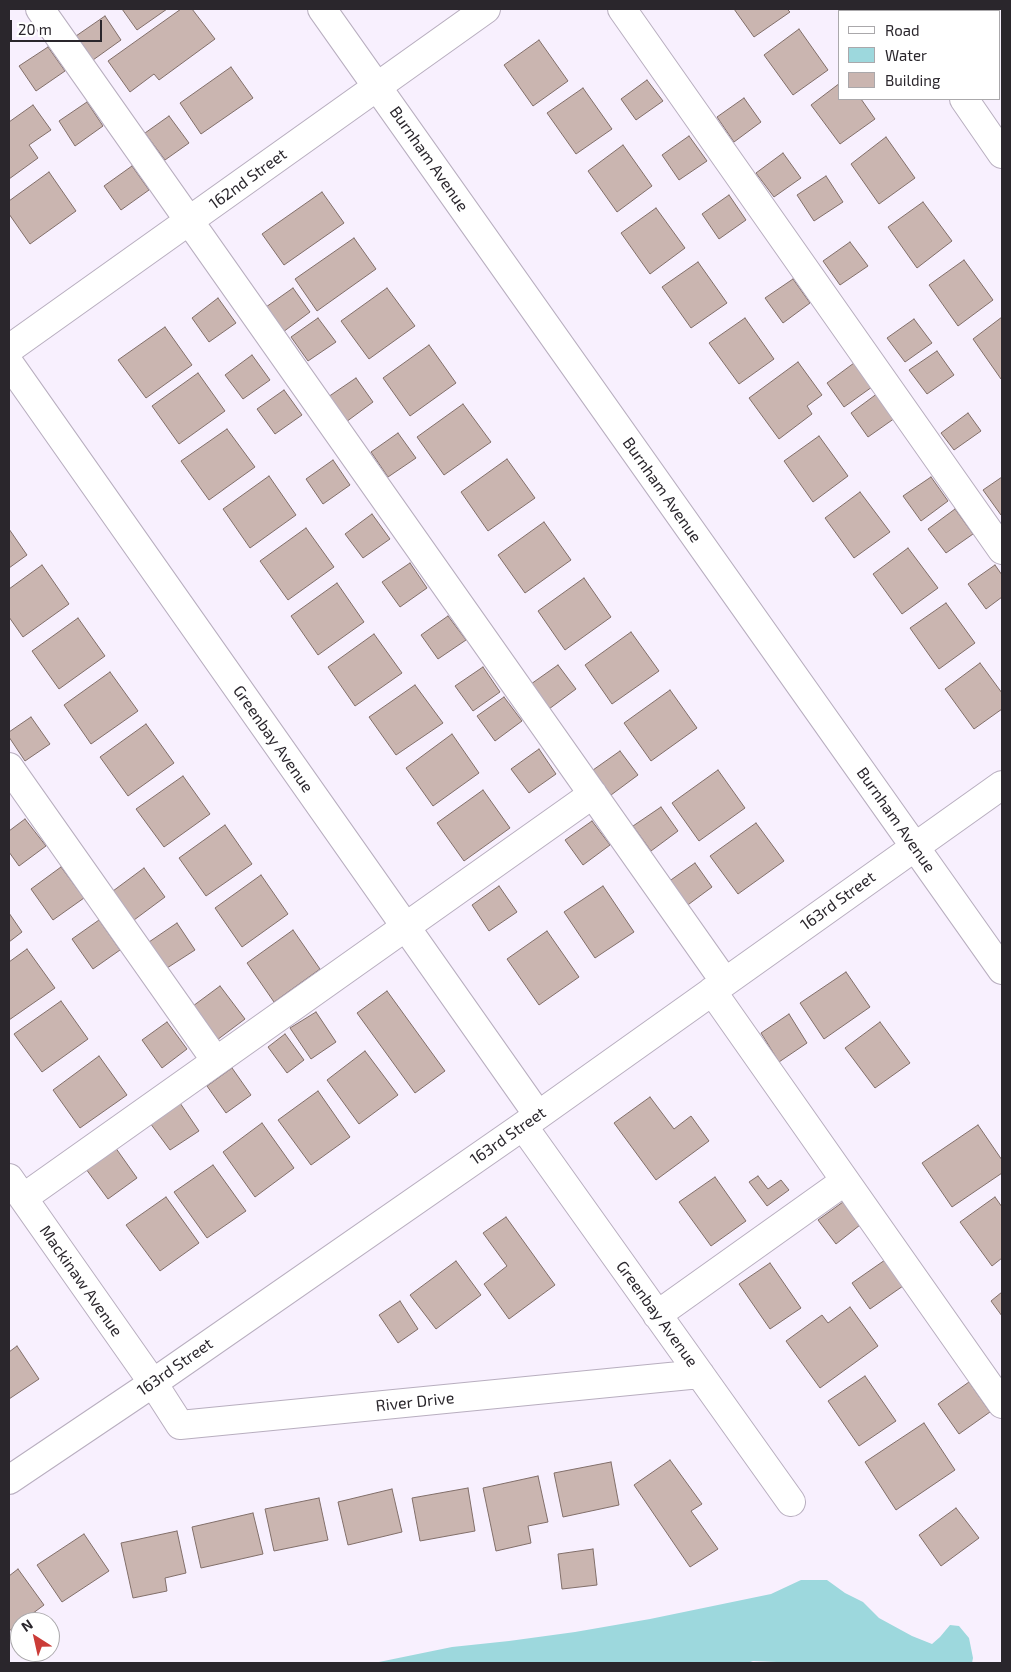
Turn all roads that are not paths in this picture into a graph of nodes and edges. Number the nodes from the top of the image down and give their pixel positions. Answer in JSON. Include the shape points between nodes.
{"nodes":[{"id":1,"x":40,"y":9,"type":"edge"},
{"id":2,"x":322,"y":9,"type":"edge"},
{"id":3,"x":486,"y":9,"type":"edge"},
{"id":4,"x":622,"y":9,"type":"edge"},
{"id":5,"x":377,"y":86,"type":"junction"},
{"id":6,"x":965,"y":100,"type":"edge"},
{"id":7,"x":1002,"y":154,"type":"edge"},
{"id":8,"x":189,"y":221,"type":"junction"},
{"id":9,"x":9,"y":349,"type":"edge"},
{"id":10,"x":9,"y":362,"type":"edge"},
{"id":11,"x":1002,"y":550,"type":"edge"},
{"id":12,"x":9,"y":767,"type":"edge"},
{"id":13,"x":1002,"y":785,"type":"edge"},
{"id":14,"x":594,"y":794,"type":"junction"},
{"id":15,"x":915,"y":846,"type":"junction"},
{"id":16,"x":406,"y":927,"type":"junction"},
{"id":17,"x":1002,"y":970,"type":"edge"},
{"id":18,"x":718,"y":987,"type":"junction"},
{"id":19,"x":216,"y":1061,"type":"junction"},
{"id":20,"x":530,"y":1121,"type":"junction"},
{"id":21,"x":845,"y":1181,"type":"junction"},
{"id":22,"x":16,"y":1188,"type":"edge"},
{"id":23,"x":657,"y":1315,"type":"junction"},
{"id":24,"x":700,"y":1374,"type":"junction"},
{"id":25,"x":153,"y":1383,"type":"junction"},
{"id":26,"x":1002,"y":1404,"type":"edge"},
{"id":27,"x":9,"y":1480,"type":"edge"},
{"id":28,"x":791,"y":1502,"type":"dead end"}],
"edges":[{"from":1,"to":8,"type":"street"},
{"from":2,"to":5,"type":"street","name":"Burnham Avenue"},
{"from":3,"to":5,"type":"street","name":"162nd Street"},
{"from":4,"to":11,"type":"street"},
{"from":5,"to":8,"type":"street","name":"162nd Street"},
{"from":5,"to":15,"type":"street","name":"Burnham Avenue"},
{"from":6,"to":7,"type":"street"},
{"from":8,"to":9,"type":"street","name":"162nd Street"},
{"from":8,"to":14,"type":"street"},
{"from":10,"to":16,"type":"street","name":"Greenbay Avenue"},
{"from":12,"to":19,"type":"street"},
{"from":13,"to":15,"type":"street","name":"163rd Street"},
{"from":14,"to":16,"type":"street"},
{"from":14,"to":18,"type":"street"},
{"from":15,"to":17,"type":"street","name":"Burnham Avenue"},
{"from":15,"to":18,"type":"street","name":"163rd Street"},
{"from":16,"to":19,"type":"street"},
{"from":16,"to":20,"type":"street","name":"Greenbay Avenue"},
{"from":18,"to":20,"type":"street","name":"163rd Street"},
{"from":18,"to":21,"type":"street"},
{"from":19,"to":22,"type":"street"},
{"from":20,"to":23,"type":"street","name":"Greenbay Avenue"},
{"from":20,"to":25,"type":"street","name":"163rd Street"},
{"from":21,"to":23,"type":"street"},
{"from":21,"to":26,"type":"street"},
{"from":22,"to":25,"type":"street","name":"Mackinaw Avenue"},
{"from":23,"to":24,"type":"street","name":"Greenbay Avenue"},
{"from":24,"to":25,"type":"street","name":"River Drive","via":[[180,1425]]},
{"from":24,"to":28,"type":"street","name":"Greenbay Avenue"},
{"from":25,"to":27,"type":"street","name":"163rd Street"}]}
